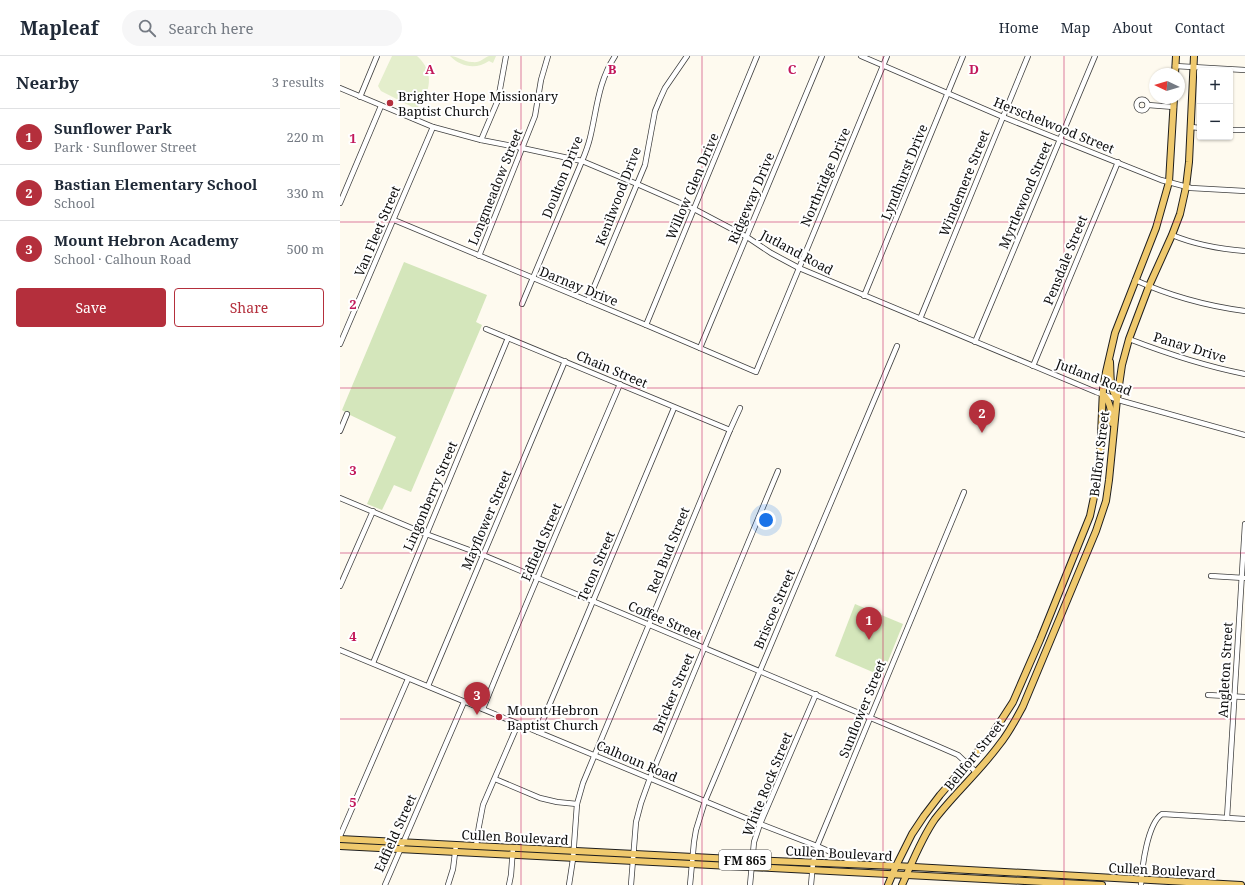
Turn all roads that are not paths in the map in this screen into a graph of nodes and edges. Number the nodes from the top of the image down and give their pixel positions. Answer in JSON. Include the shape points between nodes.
{"nodes":[{"id":1,"x":377,"y":56,"type":"edge"},
{"id":2,"x":506,"y":56,"type":"edge"},
{"id":3,"x":548,"y":56,"type":"edge"},
{"id":4,"x":615,"y":56,"type":"edge"},
{"id":5,"x":687,"y":56,"type":"edge"},
{"id":6,"x":757,"y":56,"type":"edge"},
{"id":7,"x":822,"y":56,"type":"edge"},
{"id":8,"x":861,"y":56,"type":"edge"},
{"id":9,"x":887,"y":56,"type":"edge"},
{"id":10,"x":963,"y":56,"type":"edge"},
{"id":11,"x":1028,"y":56,"type":"edge"},
{"id":12,"x":1095,"y":56,"type":"edge"},
{"id":13,"x":1176,"y":56,"type":"edge"},
{"id":14,"x":1194,"y":56,"type":"edge"},
{"id":15,"x":883,"y":65,"type":"junction"},
{"id":16,"x":1175,"y":66,"type":"joint"},
{"id":17,"x":1194,"y":67,"type":"junction"},
{"id":18,"x":1245,"y":70,"type":"edge"},
{"id":19,"x":340,"y":88,"type":"edge"},
{"id":20,"x":948,"y":92,"type":"junction"},
{"id":21,"x":360,"y":97,"type":"junction"},
{"id":22,"x":1148,"y":105,"type":"dead end"},
{"id":23,"x":381,"y":106,"type":"junction"},
{"id":24,"x":1174,"y":107,"type":"joint"},
{"id":25,"x":1004,"y":117,"type":"junction"},
{"id":26,"x":433,"y":127,"type":"junction"},
{"id":27,"x":1191,"y":128,"type":"junction"},
{"id":28,"x":1197,"y":128,"type":"edge"},
{"id":29,"x":1233,"y":130,"type":"edge"},
{"id":30,"x":1245,"y":130,"type":"edge"},
{"id":31,"x":1060,"y":139,"type":"junction"},
{"id":32,"x":481,"y":140,"type":"junction"},
{"id":33,"x":522,"y":148,"type":"junction"},
{"id":34,"x":582,"y":161,"type":"junction"},
{"id":35,"x":1118,"y":162,"type":"junction"},
{"id":36,"x":1169,"y":182,"type":"junction"},
{"id":37,"x":637,"y":184,"type":"junction"},
{"id":38,"x":1186,"y":187,"type":"junction"},
{"id":39,"x":1245,"y":191,"type":"edge"},
{"id":40,"x":340,"y":203,"type":"edge"},
{"id":41,"x":694,"y":209,"type":"junction"},
{"id":42,"x":394,"y":220,"type":"junction"},
{"id":43,"x":1172,"y":235,"type":"junction"},
{"id":44,"x":747,"y":237,"type":"junction"},
{"id":45,"x":1245,"y":250,"type":"edge"},
{"id":46,"x":479,"y":256,"type":"junction"},
{"id":47,"x":799,"y":268,"type":"junction"},
{"id":48,"x":533,"y":278,"type":"junction"},
{"id":49,"x":1135,"y":280,"type":"junction"},
{"id":50,"x":1149,"y":286,"type":"junction"},
{"id":51,"x":864,"y":296,"type":"junction"},
{"id":52,"x":588,"y":301,"type":"junction"},
{"id":53,"x":522,"y":304,"type":"dead end"},
{"id":54,"x":1245,"y":311,"type":"edge"},
{"id":55,"x":920,"y":319,"type":"junction"},
{"id":56,"x":646,"y":325,"type":"junction"},
{"id":57,"x":486,"y":329,"type":"dead end"},
{"id":58,"x":508,"y":338,"type":"junction"},
{"id":59,"x":1129,"y":339,"type":"junction"},
{"id":60,"x":975,"y":342,"type":"junction"},
{"id":61,"x":340,"y":344,"type":"edge"},
{"id":62,"x":897,"y":346,"type":"dead end"},
{"id":63,"x":700,"y":348,"type":"junction"},
{"id":64,"x":1110,"y":350,"type":"junction"},
{"id":65,"x":565,"y":362,"type":"junction"},
{"id":66,"x":1033,"y":366,"type":"junction"},
{"id":67,"x":756,"y":372,"type":"joint"},
{"id":68,"x":1245,"y":374,"type":"edge"},
{"id":69,"x":620,"y":384,"type":"junction"},
{"id":70,"x":1103,"y":394,"type":"junction"},
{"id":71,"x":1117,"y":399,"type":"junction"},
{"id":72,"x":674,"y":408,"type":"junction"},
{"id":73,"x":740,"y":408,"type":"dead end"},
{"id":74,"x":347,"y":414,"type":"dead end"},
{"id":75,"x":730,"y":430,"type":"junction"},
{"id":76,"x":340,"y":431,"type":"edge"},
{"id":77,"x":1113,"y":433,"type":"junction"},
{"id":78,"x":1245,"y":435,"type":"edge"},
{"id":79,"x":1100,"y":458,"type":"junction"},
{"id":80,"x":1112,"y":458,"type":"junction"},
{"id":81,"x":778,"y":471,"type":"dead end"},
{"id":82,"x":964,"y":492,"type":"dead end"},
{"id":83,"x":340,"y":498,"type":"edge"},
{"id":84,"x":372,"y":511,"type":"junction"},
{"id":85,"x":1090,"y":516,"type":"junction"},
{"id":86,"x":1101,"y":519,"type":"junction"},
{"id":87,"x":1245,"y":524,"type":"edge"},
{"id":88,"x":426,"y":534,"type":"junction"},
{"id":89,"x":483,"y":555,"type":"junction"},
{"id":90,"x":1211,"y":576,"type":"dead end"},
{"id":91,"x":1065,"y":577,"type":"junction"},
{"id":92,"x":538,"y":578,"type":"junction"},
{"id":93,"x":1244,"y":578,"type":"edge"},
{"id":94,"x":1076,"y":582,"type":"junction"},
{"id":95,"x":340,"y":586,"type":"edge"},
{"id":96,"x":593,"y":601,"type":"junction"},
{"id":97,"x":649,"y":624,"type":"junction"},
{"id":98,"x":1040,"y":640,"type":"junction"},
{"id":99,"x":1050,"y":643,"type":"junction"},
{"id":100,"x":704,"y":648,"type":"junction"},
{"id":101,"x":340,"y":650,"type":"edge"},
{"id":102,"x":373,"y":663,"type":"junction"},
{"id":103,"x":759,"y":671,"type":"junction"},
{"id":104,"x":408,"y":679,"type":"junction"},
{"id":105,"x":428,"y":686,"type":"junction"},
{"id":106,"x":816,"y":694,"type":"junction"},
{"id":107,"x":1208,"y":695,"type":"dead end"},
{"id":108,"x":1235,"y":697,"type":"junction"},
{"id":109,"x":1245,"y":697,"type":"edge"},
{"id":110,"x":464,"y":702,"type":"junction"},
{"id":111,"x":1012,"y":702,"type":"junction"},
{"id":112,"x":1023,"y":706,"type":"junction"},
{"id":113,"x":483,"y":709,"type":"junction"},
{"id":114,"x":871,"y":717,"type":"junction"},
{"id":115,"x":518,"y":724,"type":"junction"},
{"id":116,"x":538,"y":732,"type":"junction"},
{"id":117,"x":594,"y":755,"type":"junction"},
{"id":118,"x":968,"y":763,"type":"junction"},
{"id":119,"x":976,"y":772,"type":"junction"},
{"id":120,"x":650,"y":778,"type":"junction"},
{"id":121,"x":495,"y":779,"type":"junction"},
{"id":122,"x":940,"y":795,"type":"junction"},
{"id":123,"x":705,"y":802,"type":"junction"},
{"id":124,"x":948,"y":803,"type":"junction"},
{"id":125,"x":577,"y":804,"type":"junction"},
{"id":126,"x":1227,"y":818,"type":"junction"},
{"id":127,"x":1245,"y":819,"type":"edge"},
{"id":128,"x":760,"y":824,"type":"junction"},
{"id":129,"x":340,"y":837,"type":"edge"},
{"id":130,"x":403,"y":842,"type":"junction"},
{"id":131,"x":456,"y":845,"type":"junction"},
{"id":132,"x":340,"y":846,"type":"edge"},
{"id":133,"x":476,"y":846,"type":"junction"},
{"id":134,"x":817,"y":846,"type":"junction"},
{"id":135,"x":513,"y":848,"type":"junction"},
{"id":136,"x":400,"y":850,"type":"junction"},
{"id":137,"x":573,"y":851,"type":"junction"},
{"id":138,"x":455,"y":853,"type":"junction"},
{"id":139,"x":476,"y":854,"type":"junction"},
{"id":140,"x":633,"y":854,"type":"junction"},
{"id":141,"x":512,"y":855,"type":"junction"},
{"id":142,"x":692,"y":856,"type":"junction"},
{"id":143,"x":573,"y":859,"type":"junction"},
{"id":144,"x":752,"y":860,"type":"junction"},
{"id":145,"x":633,"y":862,"type":"junction"},
{"id":146,"x":813,"y":862,"type":"junction"},
{"id":147,"x":860,"y":864,"type":"junction"},
{"id":148,"x":691,"y":865,"type":"junction"},
{"id":149,"x":896,"y":866,"type":"junction"},
{"id":150,"x":752,"y":868,"type":"junction"},
{"id":151,"x":910,"y":868,"type":"junction"},
{"id":152,"x":813,"y":871,"type":"junction"},
{"id":153,"x":1028,"y":873,"type":"junction"},
{"id":154,"x":892,"y":874,"type":"junction"},
{"id":155,"x":906,"y":876,"type":"junction"},
{"id":156,"x":1086,"y":877,"type":"junction"},
{"id":157,"x":1141,"y":882,"type":"edge"},
{"id":158,"x":1028,"y":883,"type":"edge"},
{"id":159,"x":1195,"y":884,"type":"edge"},
{"id":160,"x":385,"y":885,"type":"edge"},
{"id":161,"x":448,"y":885,"type":"edge"},
{"id":162,"x":509,"y":885,"type":"edge"},
{"id":163,"x":569,"y":885,"type":"edge"},
{"id":164,"x":631,"y":885,"type":"edge"},
{"id":165,"x":690,"y":885,"type":"edge"},
{"id":166,"x":750,"y":885,"type":"edge"},
{"id":167,"x":811,"y":885,"type":"edge"},
{"id":168,"x":888,"y":885,"type":"edge"},
{"id":169,"x":902,"y":885,"type":"edge"},
{"id":170,"x":1086,"y":885,"type":"edge"},
{"id":171,"x":1102,"y":885,"type":"edge"},
{"id":172,"x":1241,"y":885,"type":"edge"}],
"edges":[{"from":1,"to":21,"type":"street"},
{"from":2,"to":32,"type":"street","via":[[498,100]]},
{"from":3,"to":33,"type":"street","name":"Longmeadow Street","via":[[535,116]]},
{"from":4,"to":34,"type":"street","name":"Doulton Drive","via":[[600,86],[590,140]]},
{"from":5,"to":37,"type":"street","name":"Kenilwood Drive","via":[[665,88],[655,111],[645,165]]},
{"from":6,"to":41,"type":"street","name":"Willow Glen Drive"},
{"from":7,"to":44,"type":"street","name":"Ridgeway Drive"},
{"from":8,"to":15,"type":"street","name":"Herschelwood Street"},
{"from":9,"to":15,"type":"street","name":"Northridge Drive"},
{"from":10,"to":20,"type":"street","name":"Lyndhurst Drive"},
{"from":11,"to":25,"type":"street","name":"Windemere Street"},
{"from":12,"to":31,"type":"street","name":"Myrtlewood Street"},
{"from":13,"to":16,"type":"main road"},
{"from":14,"to":17,"type":"main road","name":"Bellfort Street"},
{"from":15,"to":20,"type":"street","name":"Herschelwood Street"},
{"from":15,"to":47,"type":"street","name":"Northridge Drive"},
{"from":16,"to":17,"type":"street"},
{"from":17,"to":18,"type":"street"},
{"from":17,"to":27,"type":"main road","name":"Bellfort Street"},
{"from":19,"to":21,"type":"street","name":"Jutland Road"},
{"from":20,"to":25,"type":"street","name":"Herschelwood Street"},
{"from":20,"to":51,"type":"street","name":"Lyndhurst Drive"},
{"from":21,"to":23,"type":"street","name":"Jutland Road"},
{"from":22,"to":24,"type":"street"},
{"from":23,"to":26,"type":"street","name":"Jutland Road"},
{"from":23,"to":40,"type":"street"},
{"from":24,"to":36,"type":"main road","name":"Bellfort Street"},
{"from":25,"to":31,"type":"street","name":"Herschelwood Street"},
{"from":25,"to":55,"type":"street","name":"Windemere Street"},
{"from":26,"to":32,"type":"street","name":"Jutland Road"},
{"from":26,"to":42,"type":"street","name":"Van Fleet Street"},
{"from":27,"to":28,"type":"street"},
{"from":27,"to":38,"type":"main road","name":"Bellfort Street"},
{"from":29,"to":30,"type":"street"},
{"from":31,"to":35,"type":"street","name":"Herschelwood Street"},
{"from":31,"to":60,"type":"street","name":"Myrtlewood Street"},
{"from":32,"to":33,"type":"street","name":"Jutland Road"},
{"from":33,"to":34,"type":"street","name":"Jutland Road"},
{"from":33,"to":46,"type":"street","name":"Longmeadow Street"},
{"from":34,"to":37,"type":"street","name":"Jutland Road"},
{"from":34,"to":48,"type":"street","name":"Doulton Drive"},
{"from":35,"to":36,"type":"street","name":"Herschelwood Street"},
{"from":35,"to":66,"type":"street","name":"Pensdale Street"},
{"from":36,"to":38,"type":"street","name":"Herschelwood Street"},
{"from":36,"to":49,"type":"main road","name":"Bellfort Street","via":[[1156,228]]},
{"from":37,"to":41,"type":"street","name":"Jutland Road"},
{"from":37,"to":52,"type":"street","name":"Kenilwood Drive"},
{"from":38,"to":39,"type":"street","name":"Herschelwood Street"},
{"from":38,"to":43,"type":"main road","name":"Bellfort Street"},
{"from":41,"to":44,"type":"street","name":"Jutland Road"},
{"from":41,"to":56,"type":"street","name":"Willow Glen Drive"},
{"from":42,"to":46,"type":"street","name":"Darnay Drive"},
{"from":42,"to":61,"type":"street","name":"Van Fleet Street"},
{"from":43,"to":45,"type":"street","via":[[1204,246]]},
{"from":43,"to":50,"type":"main road","name":"Bellfort Street"},
{"from":44,"to":47,"type":"street","name":"Jutland Road"},
{"from":44,"to":63,"type":"street","name":"Ridgeway Drive"},
{"from":46,"to":48,"type":"street","name":"Darnay Drive"},
{"from":47,"to":51,"type":"street","name":"Jutland Road"},
{"from":47,"to":67,"type":"street","name":"Northridge Drive"},
{"from":48,"to":52,"type":"street","name":"Darnay Drive"},
{"from":48,"to":53,"type":"street","name":"Doulton Drive"},
{"from":49,"to":50,"type":"street"},
{"from":49,"to":64,"type":"main road","name":"Bellfort Street"},
{"from":50,"to":54,"type":"street","via":[[1199,303]]},
{"from":50,"to":59,"type":"main road","name":"Bellfort Street"},
{"from":51,"to":55,"type":"street","name":"Jutland Road"},
{"from":52,"to":56,"type":"street","name":"Darnay Drive"},
{"from":55,"to":60,"type":"street","name":"Jutland Road"},
{"from":56,"to":63,"type":"street","name":"Darnay Drive"},
{"from":57,"to":58,"type":"street","name":"Chain Street"},
{"from":58,"to":65,"type":"street","name":"Chain Street"},
{"from":58,"to":88,"type":"street","name":"Lingonberry Street"},
{"from":59,"to":68,"type":"street","name":"Panay Drive","via":[[1201,364]]},
{"from":59,"to":71,"type":"main road","name":"Bellfort Street"},
{"from":60,"to":66,"type":"street","name":"Jutland Road"},
{"from":62,"to":103,"type":"street","name":"Briscoe Street"},
{"from":63,"to":67,"type":"street","name":"Darnay Drive"},
{"from":64,"to":70,"type":"main road","name":"Bellfort Street"},
{"from":64,"to":71,"type":"main road","via":[[1111,386]]},
{"from":65,"to":69,"type":"street","name":"Chain Street"},
{"from":65,"to":89,"type":"street","name":"Mayflower Street"},
{"from":66,"to":70,"type":"street","name":"Jutland Road"},
{"from":69,"to":72,"type":"street","name":"Chain Street"},
{"from":69,"to":92,"type":"street","name":"Edfield Street"},
{"from":70,"to":71,"type":"street","name":"Jutland Road"},
{"from":70,"to":77,"type":"main road","via":[[1109,402]]},
{"from":70,"to":79,"type":"main road","name":"Bellfort Street"},
{"from":71,"to":77,"type":"main road","name":"Bellfort Street"},
{"from":71,"to":78,"type":"street","name":"Jutland Road"},
{"from":72,"to":75,"type":"street","name":"Chain Street"},
{"from":72,"to":96,"type":"street","name":"Teton Street"},
{"from":73,"to":75,"type":"street","name":"Red Bud Street"},
{"from":74,"to":76,"type":"street"},
{"from":75,"to":97,"type":"street","name":"Red Bud Street"},
{"from":77,"to":80,"type":"main road","name":"Bellfort Street"},
{"from":79,"to":80,"type":"main road"},
{"from":79,"to":85,"type":"main road","name":"Bellfort Street"},
{"from":80,"to":86,"type":"main road","name":"Bellfort Street"},
{"from":81,"to":100,"type":"street","name":"Bricker Street"},
{"from":82,"to":114,"type":"street","name":"Sunflower Street"},
{"from":83,"to":84,"type":"street","name":"Coffee Street"},
{"from":84,"to":88,"type":"street","name":"Coffee Street"},
{"from":84,"to":95,"type":"street"},
{"from":85,"to":86,"type":"main road"},
{"from":85,"to":91,"type":"main road","name":"Bellfort Street"},
{"from":86,"to":94,"type":"main road","name":"Bellfort Street"},
{"from":87,"to":93,"type":"street","name":"Angleton Street"},
{"from":88,"to":89,"type":"street","name":"Coffee Street"},
{"from":88,"to":102,"type":"street","name":"Lingonberry Street"},
{"from":89,"to":92,"type":"street","name":"Coffee Street"},
{"from":89,"to":105,"type":"street","name":"Mayflower Street"},
{"from":90,"to":93,"type":"street"},
{"from":91,"to":94,"type":"main road"},
{"from":91,"to":98,"type":"main road","name":"Bellfort Street"},
{"from":92,"to":96,"type":"street","name":"Coffee Street"},
{"from":92,"to":113,"type":"street","name":"Edfield Street"},
{"from":93,"to":108,"type":"street","name":"Angleton Street","via":[[1239,616]]},
{"from":94,"to":99,"type":"main road","name":"Bellfort Street"},
{"from":96,"to":97,"type":"street","name":"Coffee Street"},
{"from":96,"to":116,"type":"street","name":"Teton Street"},
{"from":97,"to":100,"type":"street","name":"Coffee Street"},
{"from":97,"to":117,"type":"street","name":"Red Bud Street"},
{"from":98,"to":99,"type":"main road"},
{"from":98,"to":111,"type":"main road","name":"Bellfort Street"},
{"from":99,"to":112,"type":"main road","name":"Bellfort Street"},
{"from":100,"to":103,"type":"street","name":"Coffee Street"},
{"from":100,"to":120,"type":"street","name":"Bricker Street"},
{"from":101,"to":102,"type":"street","name":"Calhoun Road"},
{"from":102,"to":104,"type":"street","name":"Calhoun Road"},
{"from":103,"to":106,"type":"street","name":"Coffee Street"},
{"from":103,"to":123,"type":"street","name":"Briscoe Street"},
{"from":104,"to":105,"type":"street","name":"Calhoun Road"},
{"from":104,"to":129,"type":"street"},
{"from":105,"to":110,"type":"street","name":"Calhoun Road"},
{"from":106,"to":114,"type":"street","name":"Coffee Street"},
{"from":106,"to":128,"type":"street","name":"White Rock Street"},
{"from":107,"to":108,"type":"street"},
{"from":108,"to":109,"type":"street"},
{"from":108,"to":126,"type":"street","name":"Angleton Street"},
{"from":110,"to":113,"type":"street","name":"Calhoun Road"},
{"from":110,"to":130,"type":"street","name":"Edfield Street"},
{"from":111,"to":112,"type":"main road"},
{"from":111,"to":118,"type":"main road","name":"Bellfort Street","via":[[991,736]]},
{"from":112,"to":119,"type":"main road","name":"Bellfort Street","via":[[999,746]]},
{"from":113,"to":115,"type":"street","name":"Calhoun Road"},
{"from":114,"to":118,"type":"street","name":"Coffee Street","via":[[941,747]]},
{"from":114,"to":134,"type":"street","name":"Sunflower Street"},
{"from":115,"to":116,"type":"street","name":"Calhoun Road"},
{"from":115,"to":121,"type":"street"},
{"from":116,"to":117,"type":"street","name":"Calhoun Road"},
{"from":117,"to":120,"type":"street","name":"Calhoun Road"},
{"from":117,"to":125,"type":"street","name":"Red Bud Street"},
{"from":118,"to":119,"type":"street","name":"Coffee Street"},
{"from":118,"to":122,"type":"main road","name":"Bellfort Street"},
{"from":119,"to":124,"type":"main road","name":"Bellfort Street"},
{"from":120,"to":123,"type":"street","name":"Calhoun Road"},
{"from":120,"to":140,"type":"street","name":"Bricker Street","via":[[636,822]]},
{"from":121,"to":125,"type":"street","via":[[540,798]]},
{"from":121,"to":133,"type":"street","via":[[483,805]]},
{"from":122,"to":124,"type":"main road"},
{"from":122,"to":149,"type":"main road","name":"Bellfort Street","via":[[912,834]]},
{"from":123,"to":128,"type":"street","name":"Calhoun Road"},
{"from":123,"to":142,"type":"street","name":"Briscoe Street","via":[[696,830]]},
{"from":124,"to":151,"type":"main road","name":"Bellfort Street","via":[[926,834]]},
{"from":125,"to":137,"type":"street","name":"Red Bud Street"},
{"from":126,"to":127,"type":"street"},
{"from":126,"to":157,"type":"street","via":[[1162,814],[1158,817],[1148,839]]},
{"from":128,"to":134,"type":"street","name":"Calhoun Road"},
{"from":128,"to":144,"type":"street","name":"White Rock Street"},
{"from":129,"to":130,"type":"main road","name":"Cullen Boulevard","number":"FM 865"},
{"from":130,"to":131,"type":"main road","name":"Cullen Boulevard","number":"FM 865"},
{"from":130,"to":136,"type":"street","name":"Edfield Street"},
{"from":131,"to":133,"type":"main road","name":"Cullen Boulevard","number":"FM 865"},
{"from":131,"to":138,"type":"street"},
{"from":132,"to":136,"type":"main road","name":"Cullen Boulevard","number":"FM 865"},
{"from":133,"to":135,"type":"main road","name":"Cullen Boulevard","number":"FM 865"},
{"from":133,"to":139,"type":"main road"},
{"from":134,"to":146,"type":"street","name":"Sunflower Street"},
{"from":134,"to":147,"type":"street","name":"Calhoun Road"},
{"from":135,"to":137,"type":"main road","name":"Cullen Boulevard","number":"FM 865"},
{"from":135,"to":141,"type":"street"},
{"from":136,"to":138,"type":"main road","name":"Cullen Boulevard","number":"FM 865"},
{"from":136,"to":160,"type":"street","name":"Edfield Street"},
{"from":137,"to":140,"type":"main road","name":"Cullen Boulevard","number":"FM 865"},
{"from":137,"to":143,"type":"street","name":"Red Bud Street"},
{"from":138,"to":139,"type":"main road","name":"Cullen Boulevard","number":"FM 865"},
{"from":138,"to":161,"type":"street"},
{"from":139,"to":141,"type":"main road","name":"Cullen Boulevard","number":"FM 865"},
{"from":140,"to":142,"type":"main road","name":"Cullen Boulevard","number":"FM 865"},
{"from":140,"to":145,"type":"street","name":"Bricker Street"},
{"from":141,"to":143,"type":"main road","name":"Cullen Boulevard","number":"FM 865"},
{"from":141,"to":162,"type":"street"},
{"from":142,"to":144,"type":"main road","name":"Cullen Boulevard","number":"FM 865"},
{"from":142,"to":148,"type":"street","name":"Briscoe Street"},
{"from":143,"to":145,"type":"main road","name":"Cullen Boulevard","number":"FM 865"},
{"from":143,"to":163,"type":"street","name":"Red Bud Street"},
{"from":144,"to":146,"type":"main road","name":"Cullen Boulevard","number":"FM 865"},
{"from":144,"to":150,"type":"street","name":"White Rock Street"},
{"from":145,"to":148,"type":"main road","name":"Cullen Boulevard","number":"FM 865"},
{"from":145,"to":164,"type":"street","name":"Bricker Street"},
{"from":146,"to":147,"type":"main road","name":"Cullen Boulevard","number":"FM 865"},
{"from":146,"to":152,"type":"street","name":"Sunflower Street"},
{"from":147,"to":149,"type":"main road","name":"Cullen Boulevard","number":"FM 865"},
{"from":148,"to":150,"type":"main road","name":"Cullen Boulevard","number":"FM 865"},
{"from":148,"to":165,"type":"street","name":"Briscoe Street"},
{"from":149,"to":151,"type":"main road","name":"Cullen Boulevard","number":"FM 865"},
{"from":149,"to":154,"type":"main road","name":"Bellfort Street"},
{"from":150,"to":152,"type":"main road","name":"Cullen Boulevard","number":"FM 865"},
{"from":150,"to":166,"type":"street","name":"White Rock Street"},
{"from":151,"to":153,"type":"main road","name":"Cullen Boulevard","number":"FM 865"},
{"from":151,"to":155,"type":"main road","name":"Bellfort Street"},
{"from":152,"to":154,"type":"main road","name":"Cullen Boulevard","number":"FM 865"},
{"from":152,"to":167,"type":"street"},
{"from":153,"to":156,"type":"main road","name":"Cullen Boulevard","number":"FM 865"},
{"from":153,"to":158,"type":"street"},
{"from":154,"to":155,"type":"main road","name":"Cullen Boulevard","number":"FM 865"},
{"from":154,"to":168,"type":"main road","name":"Bellfort Street"},
{"from":155,"to":158,"type":"main road","name":"Cullen Boulevard","number":"FM 865"},
{"from":155,"to":169,"type":"main road","name":"Bellfort Street"},
{"from":156,"to":157,"type":"main road","name":"Cullen Boulevard","number":"FM 865"},
{"from":156,"to":170,"type":"street"},
{"from":157,"to":159,"type":"main road","name":"Cullen Boulevard","number":"FM 865"},
{"from":158,"to":170,"type":"main road","name":"Cullen Boulevard","number":"FM 865"},
{"from":159,"to":172,"type":"main road","name":"Cullen Boulevard","number":"FM 865"},
{"from":170,"to":171,"type":"main road","name":"Cullen Boulevard","number":"FM 865"}]}
